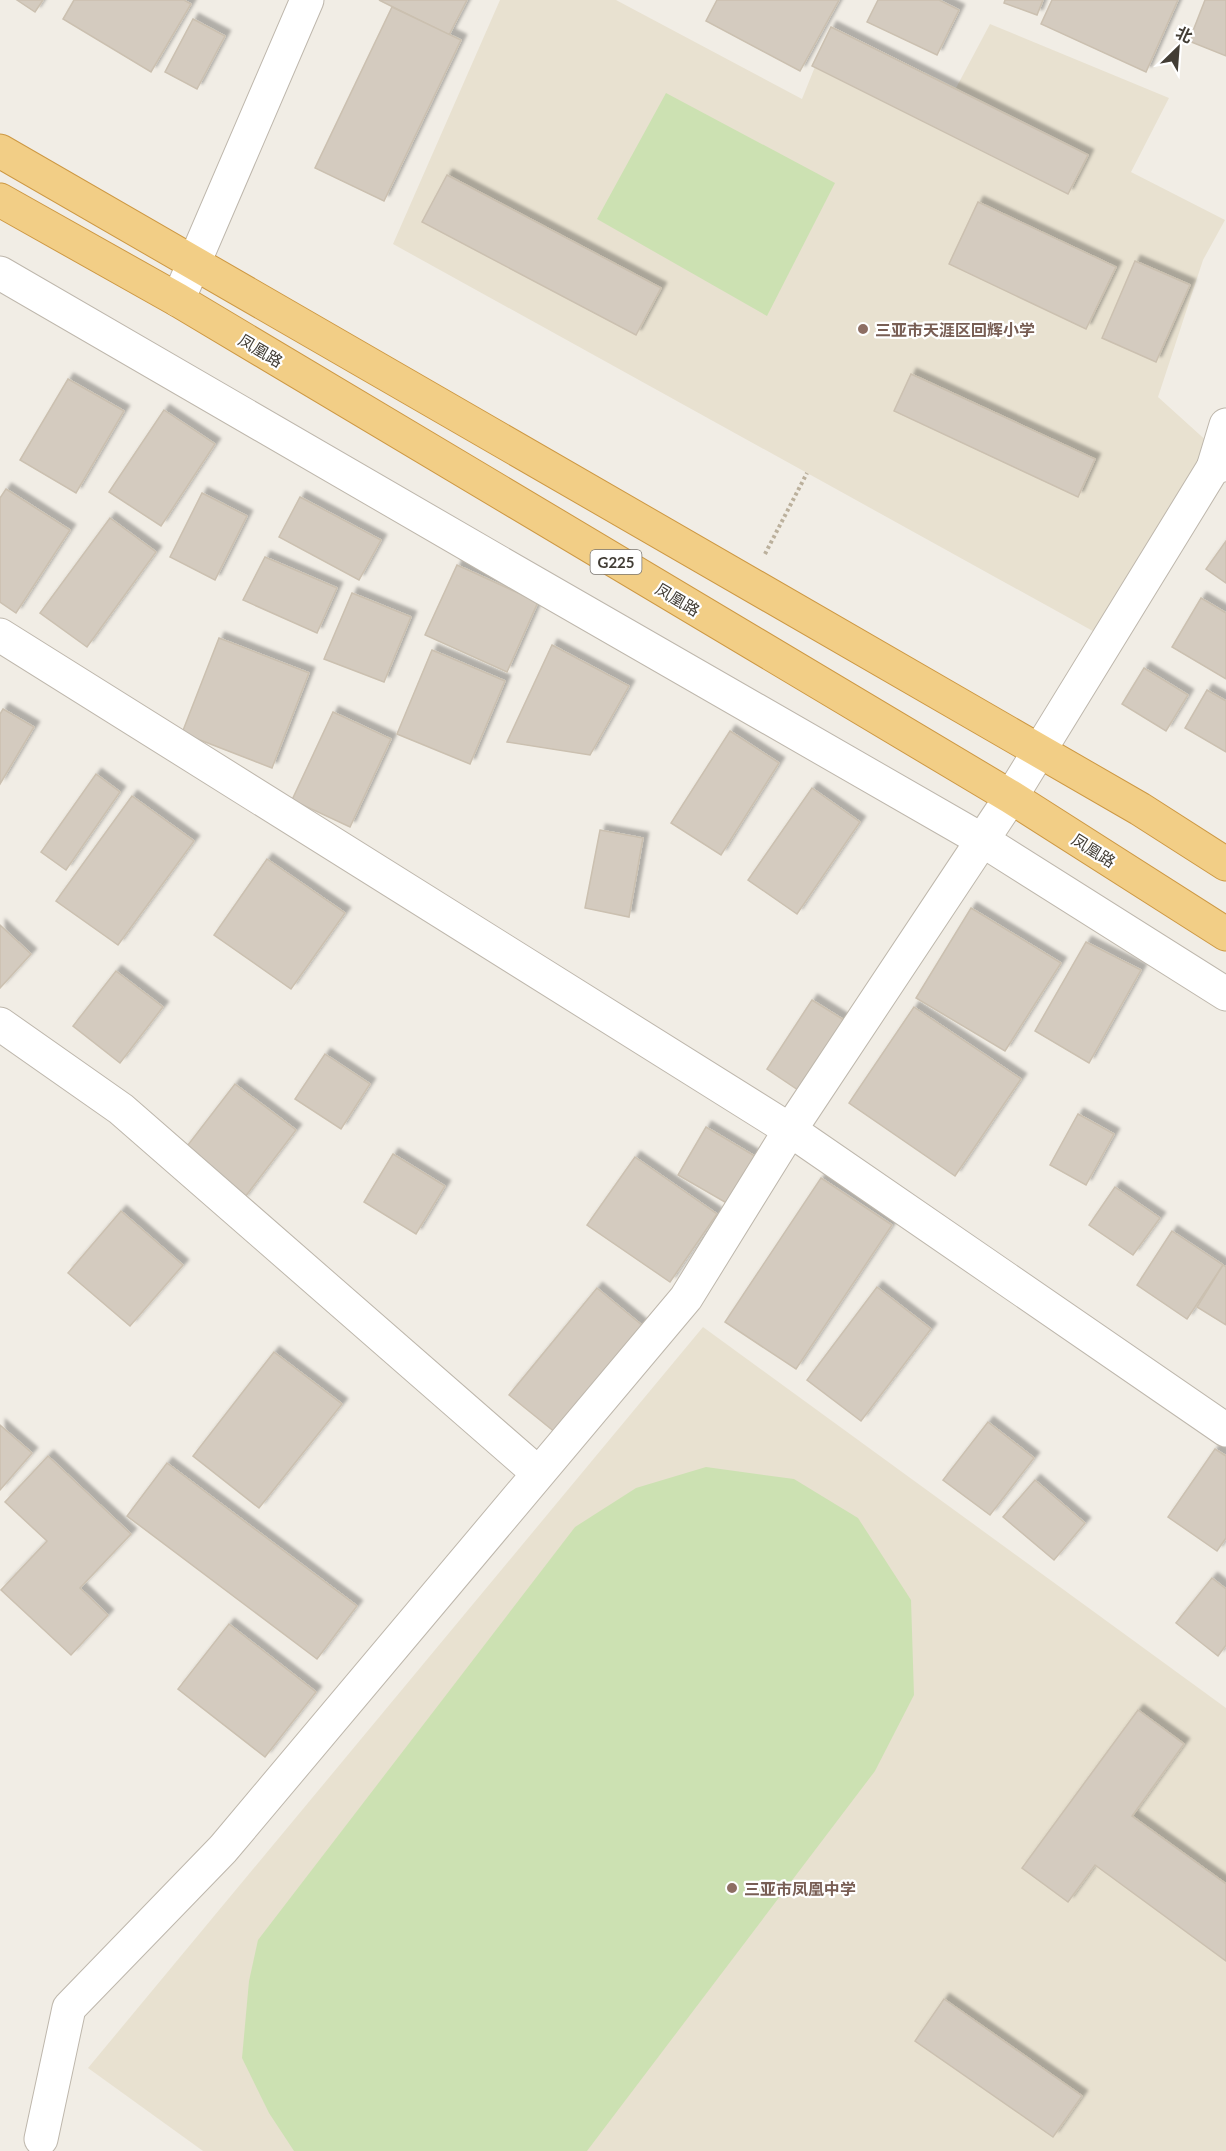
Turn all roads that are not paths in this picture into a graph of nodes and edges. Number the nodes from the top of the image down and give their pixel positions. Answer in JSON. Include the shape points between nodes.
{"nodes":[{"id":1,"x":308,"y":0,"type":"edge"},
{"id":2,"x":0,"y":151,"type":"edge"},
{"id":3,"x":0,"y":200,"type":"edge"},
{"id":4,"x":194,"y":262,"type":"junction"},
{"id":5,"x":0,"y":273,"type":"edge"},
{"id":6,"x":178,"y":300,"type":"junction"},
{"id":7,"x":1226,"y":425,"type":"edge"},
{"id":8,"x":1219,"y":466,"type":"edge"},
{"id":9,"x":0,"y":636,"type":"edge"},
{"id":10,"x":1039,"y":751,"type":"junction"},
{"id":11,"x":1011,"y":797,"type":"junction"},
{"id":12,"x":982,"y":840,"type":"junction"},
{"id":13,"x":1226,"y":864,"type":"edge"},
{"id":14,"x":1226,"y":934,"type":"edge"},
{"id":15,"x":1226,"y":994,"type":"edge"},
{"id":16,"x":0,"y":1024,"type":"edge"},
{"id":17,"x":790,"y":1130,"type":"junction"},
{"id":18,"x":1226,"y":1430,"type":"edge"},
{"id":19,"x":538,"y":1473,"type":"junction"},
{"id":20,"x":41,"y":2139,"type":"dead end"}],
"edges":[{"from":1,"to":4,"type":"street"},
{"from":2,"to":4,"type":"highway"},
{"from":3,"to":6,"type":"highway","name":"凤凰路","number":"G225"},
{"from":4,"to":6,"type":"street"},
{"from":4,"to":10,"type":"highway"},
{"from":5,"to":12,"type":"street"},
{"from":6,"to":11,"type":"highway","name":"凤凰路","number":"G225"},
{"from":7,"to":8,"type":"street"},
{"from":8,"to":10,"type":"street"},
{"from":9,"to":17,"type":"street"},
{"from":10,"to":11,"type":"street"},
{"from":10,"to":13,"type":"highway"},
{"from":11,"to":12,"type":"street"},
{"from":11,"to":14,"type":"highway","name":"凤凰路","number":"G225"},
{"from":12,"to":15,"type":"street"},
{"from":12,"to":17,"type":"street"},
{"from":16,"to":19,"type":"street","via":[[121,1109]]},
{"from":17,"to":18,"type":"street"},
{"from":17,"to":19,"type":"street","via":[[686,1298]]},
{"from":19,"to":20,"type":"street","via":[[223,1849],[69,2008]]}]}
